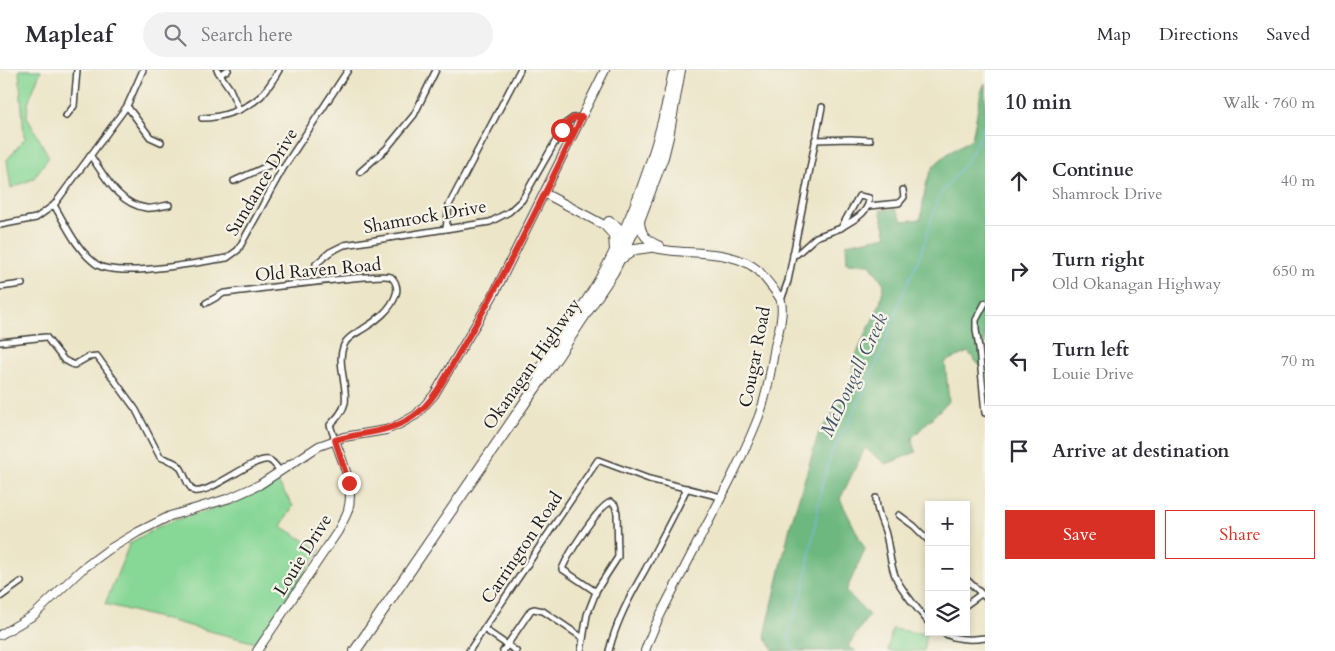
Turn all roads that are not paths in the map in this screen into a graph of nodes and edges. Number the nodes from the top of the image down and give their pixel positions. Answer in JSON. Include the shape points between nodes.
{"nodes":[{"id":1,"x":77,"y":70,"type":"edge"},
{"id":2,"x":143,"y":70,"type":"edge"},
{"id":3,"x":228,"y":70,"type":"edge"},
{"id":4,"x":279,"y":70,"type":"edge"},
{"id":5,"x":348,"y":70,"type":"edge"},
{"id":6,"x":436,"y":70,"type":"edge"},
{"id":7,"x":520,"y":70,"type":"edge"},
{"id":8,"x":605,"y":70,"type":"edge"},
{"id":9,"x":674,"y":70,"type":"edge"},
{"id":10,"x":680,"y":70,"type":"edge"},
{"id":11,"x":219,"y":72,"type":"edge"},
{"id":12,"x":127,"y":106,"type":"junction"},
{"id":13,"x":822,"y":107,"type":"dead end"},
{"id":14,"x":239,"y":110,"type":"junction"},
{"id":15,"x":66,"y":116,"type":"dead end"},
{"id":16,"x":582,"y":117,"type":"junction"},
{"id":17,"x":202,"y":118,"type":"dead end"},
{"id":18,"x":815,"y":140,"type":"junction"},
{"id":19,"x":870,"y":140,"type":"dead end"},
{"id":20,"x":160,"y":142,"type":"dead end"},
{"id":21,"x":90,"y":155,"type":"junction"},
{"id":22,"x":282,"y":170,"type":"junction"},
{"id":23,"x":360,"y":172,"type":"dead end"},
{"id":24,"x":234,"y":181,"type":"dead end"},
{"id":25,"x":903,"y":190,"type":"dead end"},
{"id":26,"x":544,"y":194,"type":"junction"},
{"id":27,"x":636,"y":202,"type":"junction"},
{"id":28,"x":169,"y":204,"type":"dead end"},
{"id":29,"x":54,"y":205,"type":"junction"},
{"id":30,"x":869,"y":206,"type":"junction"},
{"id":31,"x":579,"y":211,"type":"junction"},
{"id":32,"x":640,"y":218,"type":"junction"},
{"id":33,"x":609,"y":222,"type":"junction"},
{"id":34,"x":0,"y":224,"type":"edge"},
{"id":35,"x":841,"y":228,"type":"junction"},
{"id":36,"x":446,"y":229,"type":"junction"},
{"id":37,"x":627,"y":236,"type":"junction"},
{"id":38,"x":650,"y":247,"type":"junction"},
{"id":39,"x":683,"y":252,"type":"junction"},
{"id":40,"x":793,"y":255,"type":"junction"},
{"id":41,"x":613,"y":257,"type":"junction"},
{"id":42,"x":316,"y":264,"type":"dead end"},
{"id":43,"x":613,"y":272,"type":"junction"},
{"id":44,"x":22,"y":284,"type":"dead end"},
{"id":45,"x":0,"y":287,"type":"edge"},
{"id":46,"x":781,"y":300,"type":"junction"},
{"id":47,"x":206,"y":303,"type":"dead end"},
{"id":48,"x":985,"y":303,"type":"edge"},
{"id":49,"x":0,"y":342,"type":"edge"},
{"id":50,"x":984,"y":404,"type":"edge"},
{"id":51,"x":985,"y":413,"type":"edge"},
{"id":52,"x":335,"y":440,"type":"junction"},
{"id":53,"x":280,"y":472,"type":"junction"},
{"id":54,"x":687,"y":488,"type":"junction"},
{"id":55,"x":721,"y":497,"type":"junction"},
{"id":56,"x":876,"y":498,"type":"dead end"},
{"id":57,"x":899,"y":515,"type":"dead end"},
{"id":58,"x":925,"y":538,"type":"edge"},
{"id":59,"x":21,"y":582,"type":"dead end"},
{"id":60,"x":970,"y":583,"type":"edge"},
{"id":61,"x":596,"y":592,"type":"dead end"},
{"id":62,"x":983,"y":596,"type":"edge"},
{"id":63,"x":0,"y":597,"type":"edge"},
{"id":64,"x":970,"y":603,"type":"edge"},
{"id":65,"x":925,"y":619,"type":"edge"},
{"id":66,"x":484,"y":629,"type":"junction"},
{"id":67,"x":0,"y":636,"type":"edge"},
{"id":68,"x":952,"y":636,"type":"edge"},
{"id":69,"x":582,"y":638,"type":"junction"},
{"id":70,"x":985,"y":638,"type":"edge"},
{"id":71,"x":508,"y":645,"type":"junction"},
{"id":72,"x":257,"y":651,"type":"edge"},
{"id":73,"x":348,"y":651,"type":"edge"},
{"id":74,"x":355,"y":651,"type":"edge"},
{"id":75,"x":469,"y":651,"type":"edge"},
{"id":76,"x":504,"y":651,"type":"edge"},
{"id":77,"x":516,"y":651,"type":"edge"},
{"id":78,"x":581,"y":651,"type":"edge"},
{"id":79,"x":609,"y":651,"type":"edge"},
{"id":80,"x":645,"y":651,"type":"edge"}],
"edges":[{"from":1,"to":15,"type":"street","via":[[74,106]]},
{"from":2,"to":12,"type":"street"},
{"from":3,"to":11,"type":"street"},
{"from":4,"to":14,"type":"street","via":[[260,97]]},
{"from":5,"to":22,"type":"street","name":"Sundance Drive"},
{"from":6,"to":23,"type":"street","via":[[414,115]]},
{"from":7,"to":36,"type":"street","via":[[449,205]]},
{"from":8,"to":16,"type":"street"},
{"from":9,"to":27,"type":"highway","name":"Okanagan Highway","via":[[662,126]]},
{"from":10,"to":32,"type":"highway","name":"Okanagan Highway","via":[[668,137]]},
{"from":11,"to":14,"type":"street"},
{"from":12,"to":20,"type":"street","via":[[150,136]]},
{"from":12,"to":21,"type":"street"},
{"from":13,"to":18,"type":"street","name":"Cougar Road"},
{"from":14,"to":17,"type":"street"},
{"from":16,"to":26,"type":"street"},
{"from":16,"to":36,"type":"street","name":"Shamrock Drive","via":[[566,123],[522,200],[509,212],[490,222]]},
{"from":18,"to":19,"type":"street"},
{"from":18,"to":40,"type":"street","name":"Cougar Road"},
{"from":21,"to":28,"type":"street","via":[[113,188],[129,204],[147,208]]},
{"from":21,"to":29,"type":"street"},
{"from":22,"to":24,"type":"street","via":[[272,164]]},
{"from":22,"to":29,"type":"street","name":"Sundance Drive","via":[[238,250],[228,258],[135,270],[106,268],[97,265],[82,251]]},
{"from":25,"to":30,"type":"street","via":[[904,197],[899,203]]},
{"from":26,"to":31,"type":"street"},
{"from":26,"to":52,"type":"street","via":[[495,292],[434,395],[416,415],[400,424]]},
{"from":27,"to":33,"type":"highway","via":[[620,220]]},
{"from":27,"to":37,"type":"highway","name":"Okanagan Highway"},
{"from":29,"to":34,"type":"street","via":[[36,218]]},
{"from":30,"to":35,"type":"street"},
{"from":30,"to":35,"type":"street","via":[[869,198],[859,196]]},
{"from":31,"to":33,"type":"street"},
{"from":31,"to":41,"type":"street","via":[[610,230]]},
{"from":32,"to":37,"type":"highway","name":"Okanagan Highway"},
{"from":32,"to":39,"type":"street","via":[[642,233],[649,240]]},
{"from":33,"to":37,"type":"highway"},
{"from":35,"to":40,"type":"street","via":[[816,237]]},
{"from":36,"to":42,"type":"street","name":"Shamrock Drive","via":[[344,245]]},
{"from":37,"to":38,"type":"highway"},
{"from":37,"to":41,"type":"highway","name":"Okanagan Highway"},
{"from":37,"to":43,"type":"highway","via":[[615,257]]},
{"from":38,"to":39,"type":"street"},
{"from":38,"to":43,"type":"highway","via":[[630,251]]},
{"from":39,"to":46,"type":"street","via":[[729,257],[747,263],[759,272]]},
{"from":40,"to":46,"type":"street","name":"Cougar Road"},
{"from":41,"to":73,"type":"highway","name":"Okanagan Highway"},
{"from":43,"to":74,"type":"highway","name":"Okanagan Highway"},
{"from":44,"to":45,"type":"street"},
{"from":46,"to":55,"type":"street","name":"Cougar Road","via":[[773,358],[759,415]]},
{"from":47,"to":52,"type":"street","name":"Old Raven Road","via":[[224,293],[358,277],[391,278],[397,293],[393,302],[375,322],[348,338],[344,345],[345,402],[330,425]]},
{"from":48,"to":50,"type":"street","via":[[976,320]]},
{"from":49,"to":53,"type":"street","via":[[46,337],[64,360],[74,365],[88,358],[97,356],[101,359],[136,410],[160,457],[177,463],[186,483],[194,491],[203,491],[265,460],[272,462]]},
{"from":50,"to":51,"type":"street"},
{"from":52,"to":53,"type":"street"},
{"from":52,"to":72,"type":"street","name":"Louie Drive","via":[[349,483],[348,510],[333,540]]},
{"from":53,"to":67,"type":"street","via":[[230,498],[170,516],[138,532],[81,570],[34,615]]},
{"from":54,"to":55,"type":"street"},
{"from":54,"to":66,"type":"street","name":"Carrington Road","via":[[649,479],[598,460]]},
{"from":54,"to":79,"type":"street","via":[[627,603]]},
{"from":55,"to":80,"type":"street","name":"Cougar Road"},
{"from":56,"to":65,"type":"street","via":[[876,510],[885,530],[896,580]]},
{"from":57,"to":58,"type":"street"},
{"from":59,"to":63,"type":"street"},
{"from":60,"to":62,"type":"street"},
{"from":61,"to":69,"type":"street","via":[[618,557],[617,513],[611,502],[598,512],[562,569],[596,592]]},
{"from":62,"to":64,"type":"street"},
{"from":66,"to":71,"type":"street"},
{"from":66,"to":75,"type":"street","name":"Carrington Road"},
{"from":68,"to":70,"type":"street","via":[[971,640]]},
{"from":69,"to":71,"type":"street","via":[[539,609],[534,609]]},
{"from":69,"to":78,"type":"street"},
{"from":71,"to":76,"type":"street"},
{"from":71,"to":77,"type":"street"}]}
